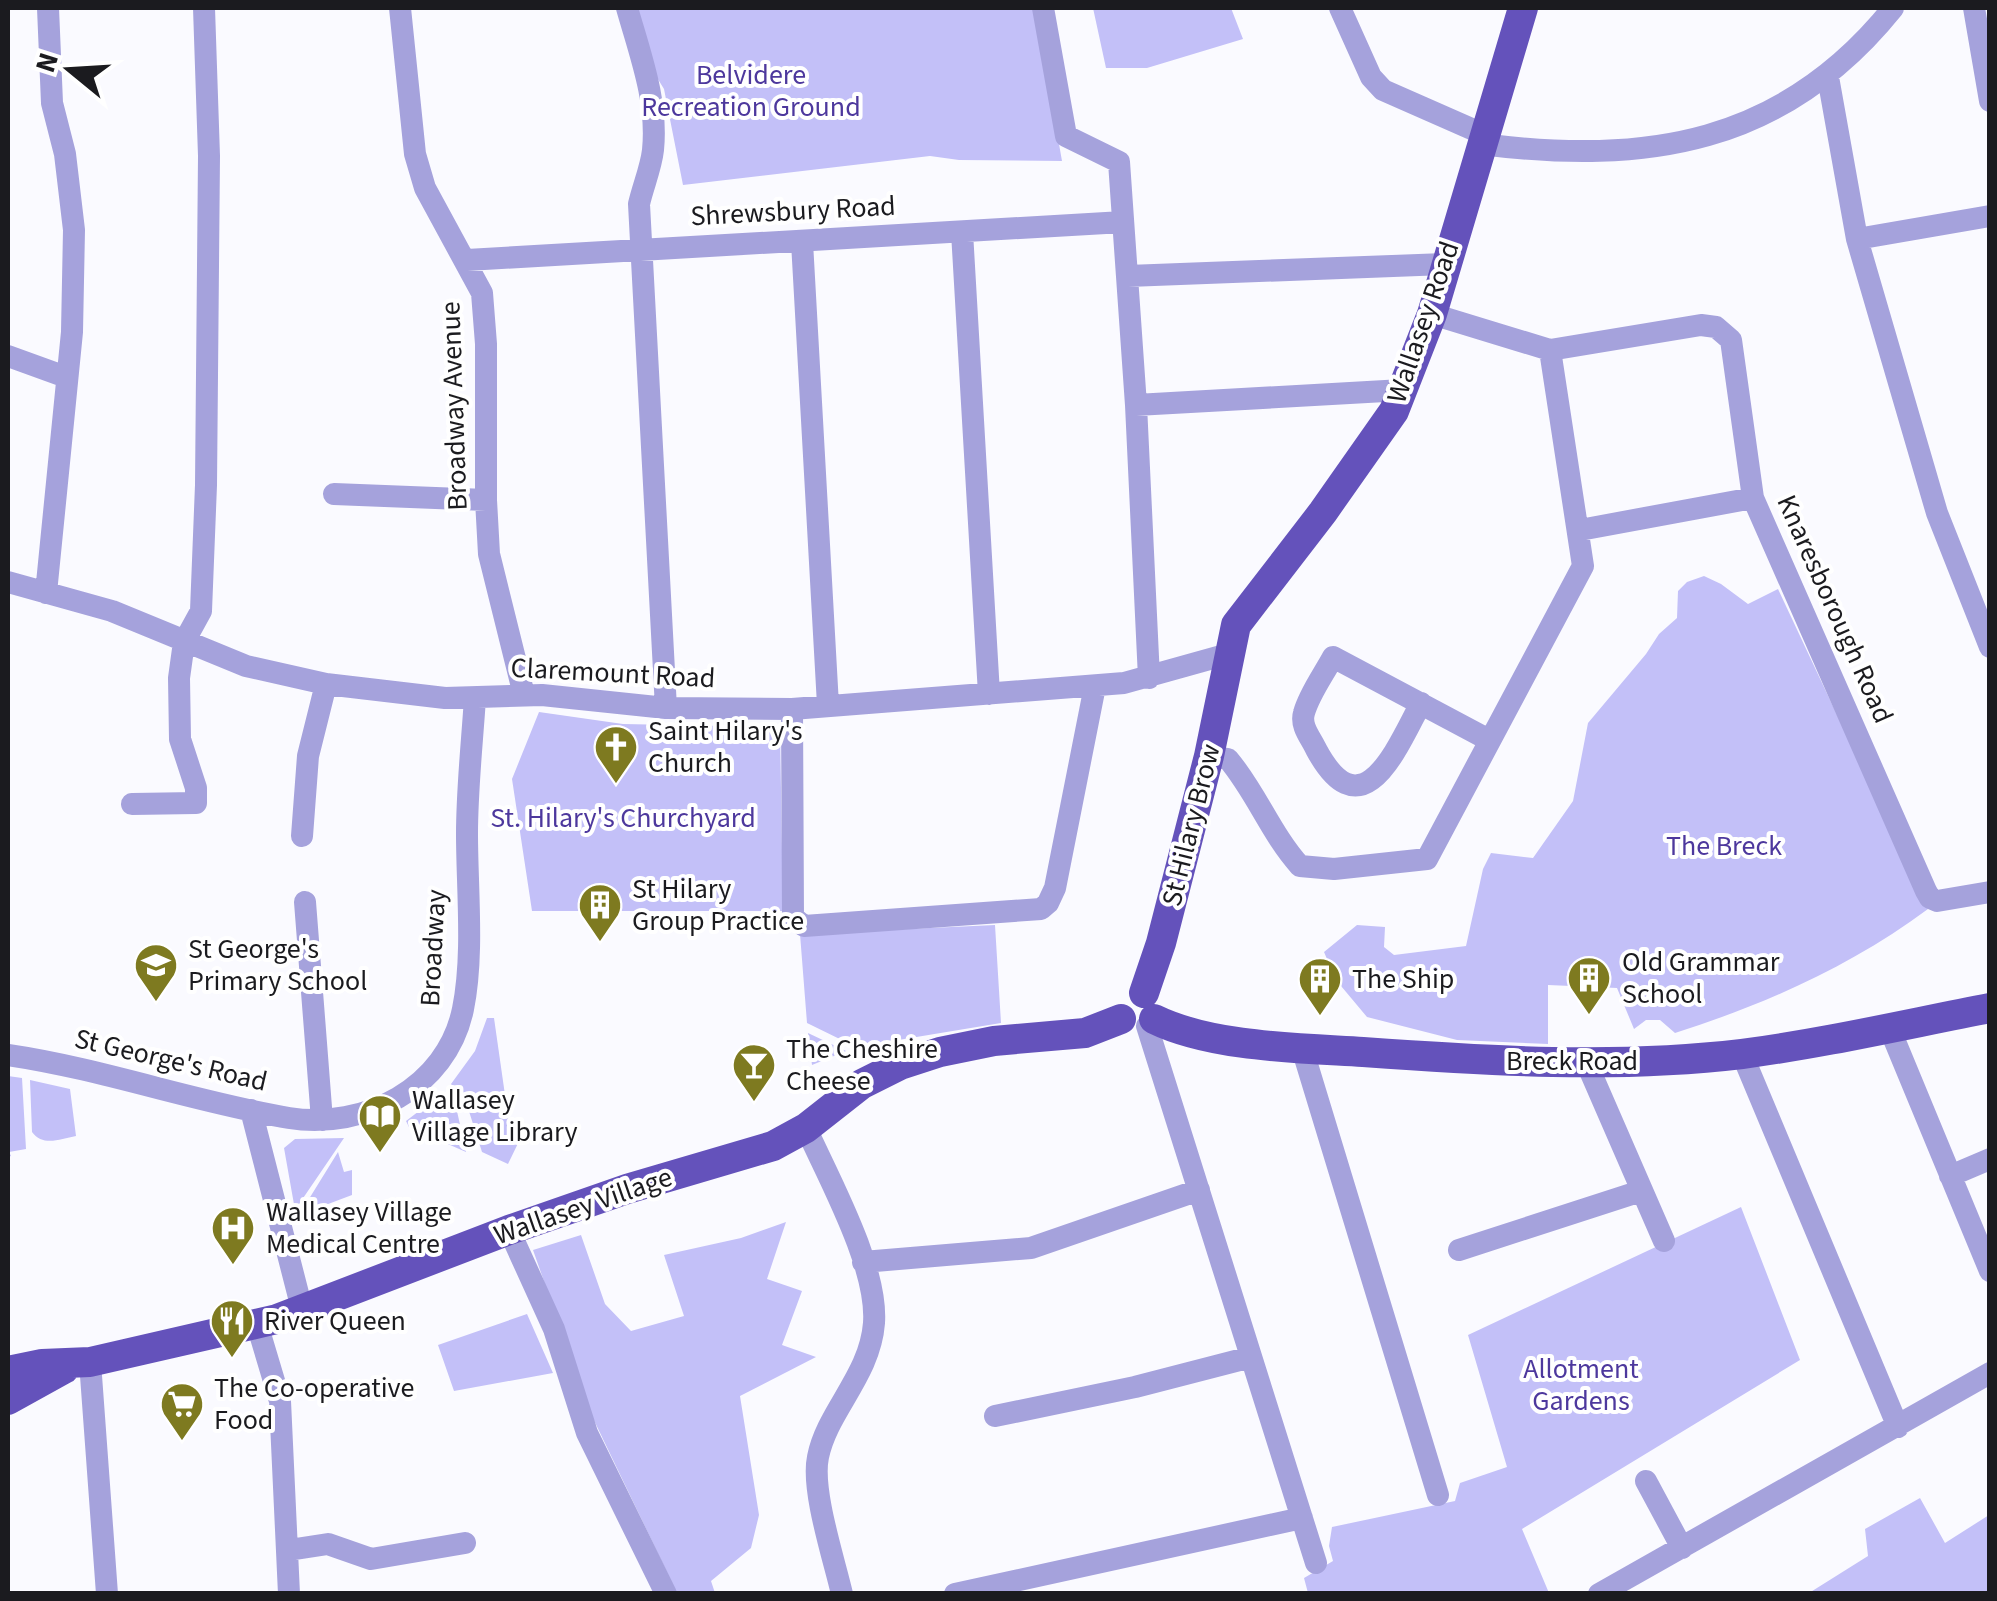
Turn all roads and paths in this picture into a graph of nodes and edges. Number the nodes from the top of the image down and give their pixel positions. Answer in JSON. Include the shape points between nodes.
{"nodes":[{"id":1,"x":48,"y":8,"type":"edge"},
{"id":2,"x":204,"y":8,"type":"edge"},
{"id":3,"x":400,"y":8,"type":"edge"},
{"id":4,"x":627,"y":8,"type":"edge"},
{"id":5,"x":1044,"y":8,"type":"edge"},
{"id":6,"x":1340,"y":8,"type":"edge"},
{"id":7,"x":1523,"y":8,"type":"edge"},
{"id":8,"x":1893,"y":8,"type":"edge"},
{"id":9,"x":1974,"y":8,"type":"edge"},
{"id":10,"x":1828,"y":76,"type":"junction"},
{"id":11,"x":1990,"y":101,"type":"edge"},
{"id":12,"x":1482,"y":139,"type":"junction"},
{"id":13,"x":1990,"y":216,"type":"edge"},
{"id":14,"x":1123,"y":222,"type":"junction"},
{"id":15,"x":962,"y":232,"type":"junction"},
{"id":16,"x":1856,"y":239,"type":"junction"},
{"id":17,"x":802,"y":242,"type":"junction"},
{"id":18,"x":640,"y":249,"type":"junction"},
{"id":19,"x":467,"y":260,"type":"junction"},
{"id":20,"x":1445,"y":264,"type":"junction"},
{"id":21,"x":1128,"y":276,"type":"junction"},
{"id":22,"x":1432,"y":314,"type":"junction"},
{"id":23,"x":1550,"y":350,"type":"junction"},
{"id":24,"x":8,"y":356,"type":"edge"},
{"id":25,"x":66,"y":377,"type":"junction"},
{"id":26,"x":1404,"y":390,"type":"junction"},
{"id":27,"x":1136,"y":405,"type":"junction"},
{"id":28,"x":334,"y":494,"type":"dead end"},
{"id":29,"x":1753,"y":498,"type":"junction"},
{"id":30,"x":486,"y":500,"type":"junction"},
{"id":31,"x":1580,"y":530,"type":"junction"},
{"id":32,"x":8,"y":582,"type":"edge"},
{"id":33,"x":46,"y":593,"type":"junction"},
{"id":34,"x":184,"y":642,"type":"junction"},
{"id":35,"x":1990,"y":647,"type":"edge"},
{"id":36,"x":1228,"y":654,"type":"junction"},
{"id":37,"x":1149,"y":678,"type":"junction"},
{"id":38,"x":326,"y":684,"type":"junction"},
{"id":39,"x":1095,"y":686,"type":"junction"},
{"id":40,"x":524,"y":694,"type":"junction"},
{"id":41,"x":989,"y":694,"type":"junction"},
{"id":42,"x":475,"y":698,"type":"junction"},
{"id":43,"x":1420,"y":703,"type":"junction"},
{"id":44,"x":828,"y":705,"type":"junction"},
{"id":45,"x":666,"y":708,"type":"junction"},
{"id":46,"x":792,"y":708,"type":"junction"},
{"id":47,"x":1489,"y":740,"type":"junction"},
{"id":48,"x":1209,"y":756,"type":"junction"},
{"id":49,"x":132,"y":804,"type":"dead end"},
{"id":50,"x":302,"y":836,"type":"dead end"},
{"id":51,"x":1990,"y":892,"type":"edge"},
{"id":52,"x":305,"y":902,"type":"dead end"},
{"id":53,"x":1990,"y":1008,"type":"edge"},
{"id":54,"x":1142,"y":1015,"type":"junction"},
{"id":55,"x":1889,"y":1027,"type":"junction"},
{"id":56,"x":1302,"y":1048,"type":"junction"},
{"id":57,"x":1742,"y":1054,"type":"junction"},
{"id":58,"x":8,"y":1055,"type":"edge"},
{"id":59,"x":1586,"y":1064,"type":"junction"},
{"id":60,"x":251,"y":1110,"type":"junction"},
{"id":61,"x":322,"y":1120,"type":"junction"},
{"id":62,"x":806,"y":1128,"type":"junction"},
{"id":63,"x":1990,"y":1159,"type":"edge"},
{"id":64,"x":1950,"y":1176,"type":"junction"},
{"id":65,"x":1198,"y":1190,"type":"junction"},
{"id":66,"x":1640,"y":1191,"type":"junction"},
{"id":67,"x":509,"y":1230,"type":"junction"},
{"id":68,"x":1664,"y":1242,"type":"dead end"},
{"id":69,"x":1459,"y":1250,"type":"dead end"},
{"id":70,"x":864,"y":1262,"type":"junction"},
{"id":71,"x":1990,"y":1272,"type":"edge"},
{"id":72,"x":302,"y":1309,"type":"junction"},
{"id":73,"x":257,"y":1324,"type":"junction"},
{"id":74,"x":1251,"y":1356,"type":"junction"},
{"id":75,"x":80,"y":1363,"type":"junction"},
{"id":76,"x":8,"y":1370,"type":"edge"},
{"id":77,"x":1990,"y":1373,"type":"edge"},
{"id":78,"x":8,"y":1400,"type":"edge"},
{"id":79,"x":995,"y":1416,"type":"dead end"},
{"id":80,"x":1898,"y":1427,"type":"junction"},
{"id":81,"x":1646,"y":1481,"type":"dead end"},
{"id":82,"x":1438,"y":1495,"type":"dead end"},
{"id":83,"x":1302,"y":1518,"type":"junction"},
{"id":84,"x":465,"y":1543,"type":"dead end"},
{"id":85,"x":1682,"y":1548,"type":"junction"},
{"id":86,"x":289,"y":1550,"type":"junction"},
{"id":87,"x":1316,"y":1563,"type":"dead end"},
{"id":88,"x":1624,"y":1587,"type":"edge"},
{"id":89,"x":956,"y":1593,"type":"edge"},
{"id":90,"x":107,"y":1594,"type":"edge"},
{"id":91,"x":289,"y":1594,"type":"edge"},
{"id":92,"x":666,"y":1594,"type":"edge"},
{"id":93,"x":842,"y":1594,"type":"edge"},
{"id":94,"x":1599,"y":1594,"type":"edge"}],
"edges":[{"from":1,"to":25,"type":"street","via":[[52,103],[74,230]]},
{"from":2,"to":34,"type":"street","via":[[206,485],[200,611]]},
{"from":3,"to":19,"type":"street","name":"Broadway Avenue","via":[[415,154],[432,202]]},
{"from":4,"to":18,"type":"street","via":[[654,125],[638,204]]},
{"from":5,"to":14,"type":"street","via":[[1066,136],[1118,162]]},
{"from":6,"to":12,"type":"street","via":[[1383,90]]},
{"from":7,"to":12,"type":"main road","name":"Wallasey Road"},
{"from":8,"to":10,"type":"street"},
{"from":9,"to":11,"type":"street"},
{"from":10,"to":12,"type":"street","via":[[1756,119],[1676,143],[1556,152]]},
{"from":10,"to":16,"type":"street"},
{"from":12,"to":20,"type":"main road","name":"Wallasey Road"},
{"from":13,"to":16,"type":"street"},
{"from":14,"to":15,"type":"street","name":"Shrewsbury Road"},
{"from":14,"to":21,"type":"street"},
{"from":15,"to":17,"type":"street","name":"Shrewsbury Road"},
{"from":15,"to":41,"type":"street"},
{"from":16,"to":35,"type":"street","via":[[1936,514]]},
{"from":17,"to":18,"type":"street","name":"Shrewsbury Road"},
{"from":17,"to":44,"type":"street"},
{"from":18,"to":19,"type":"street","name":"Shrewsbury Road"},
{"from":18,"to":45,"type":"street"},
{"from":19,"to":30,"type":"street","name":"Broadway Avenue","via":[[482,293]]},
{"from":20,"to":21,"type":"street"},
{"from":20,"to":22,"type":"main road","name":"Wallasey Road"},
{"from":21,"to":27,"type":"street"},
{"from":22,"to":23,"type":"street","name":"Knaresborough Road"},
{"from":22,"to":26,"type":"main road","name":"Wallasey Road"},
{"from":23,"to":29,"type":"street","name":"Knaresborough Road","via":[[1716,327],[1731,340]]},
{"from":23,"to":31,"type":"street"},
{"from":24,"to":25,"type":"street"},
{"from":25,"to":33,"type":"street"},
{"from":26,"to":27,"type":"street"},
{"from":26,"to":36,"type":"main road","name":"Wallasey Road","via":[[1323,512],[1236,625]]},
{"from":27,"to":37,"type":"street"},
{"from":28,"to":30,"type":"street"},
{"from":29,"to":31,"type":"street"},
{"from":29,"to":51,"type":"street","name":"Knaresborough Road","via":[[1930,898]]},
{"from":30,"to":40,"type":"street","name":"Broadway Avenue","via":[[490,554]]},
{"from":31,"to":47,"type":"street","via":[[1584,566]]},
{"from":32,"to":33,"type":"street","name":"Claremount Road"},
{"from":33,"to":34,"type":"street","name":"Claremount Road","via":[[112,611]]},
{"from":34,"to":38,"type":"street","name":"Claremount Road","via":[[246,666]]},
{"from":34,"to":49,"type":"street","via":[[180,738],[196,804]]},
{"from":36,"to":37,"type":"street","name":"Claremount Road"},
{"from":36,"to":48,"type":"main road","name":"St Hilary Brow"},
{"from":37,"to":39,"type":"street","name":"Claremount Road"},
{"from":38,"to":42,"type":"street","name":"Claremount Road"},
{"from":38,"to":50,"type":"street","via":[[308,756]]},
{"from":39,"to":41,"type":"street","name":"Claremount Road"},
{"from":39,"to":46,"type":"street","via":[[1055,888],[1040,909],[804,926],[793,917]]},
{"from":40,"to":42,"type":"street","name":"Claremount Road"},
{"from":40,"to":45,"type":"street","name":"Claremount Road"},
{"from":41,"to":44,"type":"street","name":"Claremount Road"},
{"from":42,"to":61,"type":"street","name":"Broadway","via":[[463,1012],[430,1074],[399,1099],[357,1116]]},
{"from":43,"to":43,"type":"street","via":[[1333,657],[1303,723],[1328,772],[1342,784],[1359,785],[1387,767]]},
{"from":43,"to":47,"type":"street"},
{"from":44,"to":46,"type":"street","name":"Claremount Road"},
{"from":45,"to":46,"type":"street","name":"Claremount Road"},
{"from":47,"to":48,"type":"street","via":[[1427,858],[1334,869],[1300,866],[1242,775],[1228,759]]},
{"from":48,"to":54,"type":"main road","name":"St Hilary Brow"},
{"from":52,"to":61,"type":"street"},
{"from":53,"to":55,"type":"main road","name":"Breck Road"},
{"from":54,"to":56,"type":"main road","name":"Breck Road","via":[[1200,1037]]},
{"from":54,"to":62,"type":"main road","via":[[1086,1033],[994,1042],[900,1065],[862,1084]]},
{"from":54,"to":65,"type":"street"},
{"from":55,"to":57,"type":"main road","name":"Breck Road"},
{"from":55,"to":64,"type":"street"},
{"from":56,"to":59,"type":"main road","name":"Breck Road"},
{"from":56,"to":82,"type":"street"},
{"from":57,"to":59,"type":"main road","name":"Breck Road"},
{"from":57,"to":80,"type":"street"},
{"from":58,"to":60,"type":"street","name":"St George's Road"},
{"from":59,"to":66,"type":"street"},
{"from":60,"to":61,"type":"street","name":"St George's Road"},
{"from":60,"to":72,"type":"street"},
{"from":62,"to":67,"type":"main road","name":"Wallasey Village","via":[[772,1146]]},
{"from":62,"to":70,"type":"street"},
{"from":63,"to":64,"type":"street"},
{"from":64,"to":71,"type":"street"},
{"from":65,"to":70,"type":"street","via":[[1031,1248]]},
{"from":65,"to":74,"type":"street"},
{"from":66,"to":68,"type":"street"},
{"from":66,"to":69,"type":"street"},
{"from":67,"to":72,"type":"main road","name":"Wallasey Village"},
{"from":67,"to":92,"type":"street","via":[[554,1329],[587,1432]]},
{"from":70,"to":93,"type":"street","via":[[874,1320],[870,1345],[818,1454],[816,1476]]},
{"from":72,"to":73,"type":"main road","name":"Wallasey Village"},
{"from":73,"to":75,"type":"main road","name":"Wallasey Village"},
{"from":73,"to":86,"type":"street","via":[[280,1401]]},
{"from":74,"to":79,"type":"street"},
{"from":74,"to":83,"type":"street"},
{"from":75,"to":76,"type":"main road","name":"Wallasey Village"},
{"from":75,"to":78,"type":"main road","name":"Wallasey Village"},
{"from":75,"to":90,"type":"street"},
{"from":77,"to":80,"type":"street"},
{"from":80,"to":85,"type":"street"},
{"from":81,"to":85,"type":"street"},
{"from":83,"to":87,"type":"street"},
{"from":83,"to":89,"type":"street"},
{"from":84,"to":86,"type":"street","via":[[370,1559],[328,1544]]},
{"from":85,"to":88,"type":"street"},
{"from":86,"to":91,"type":"street"},
{"from":88,"to":94,"type":"street"}]}
